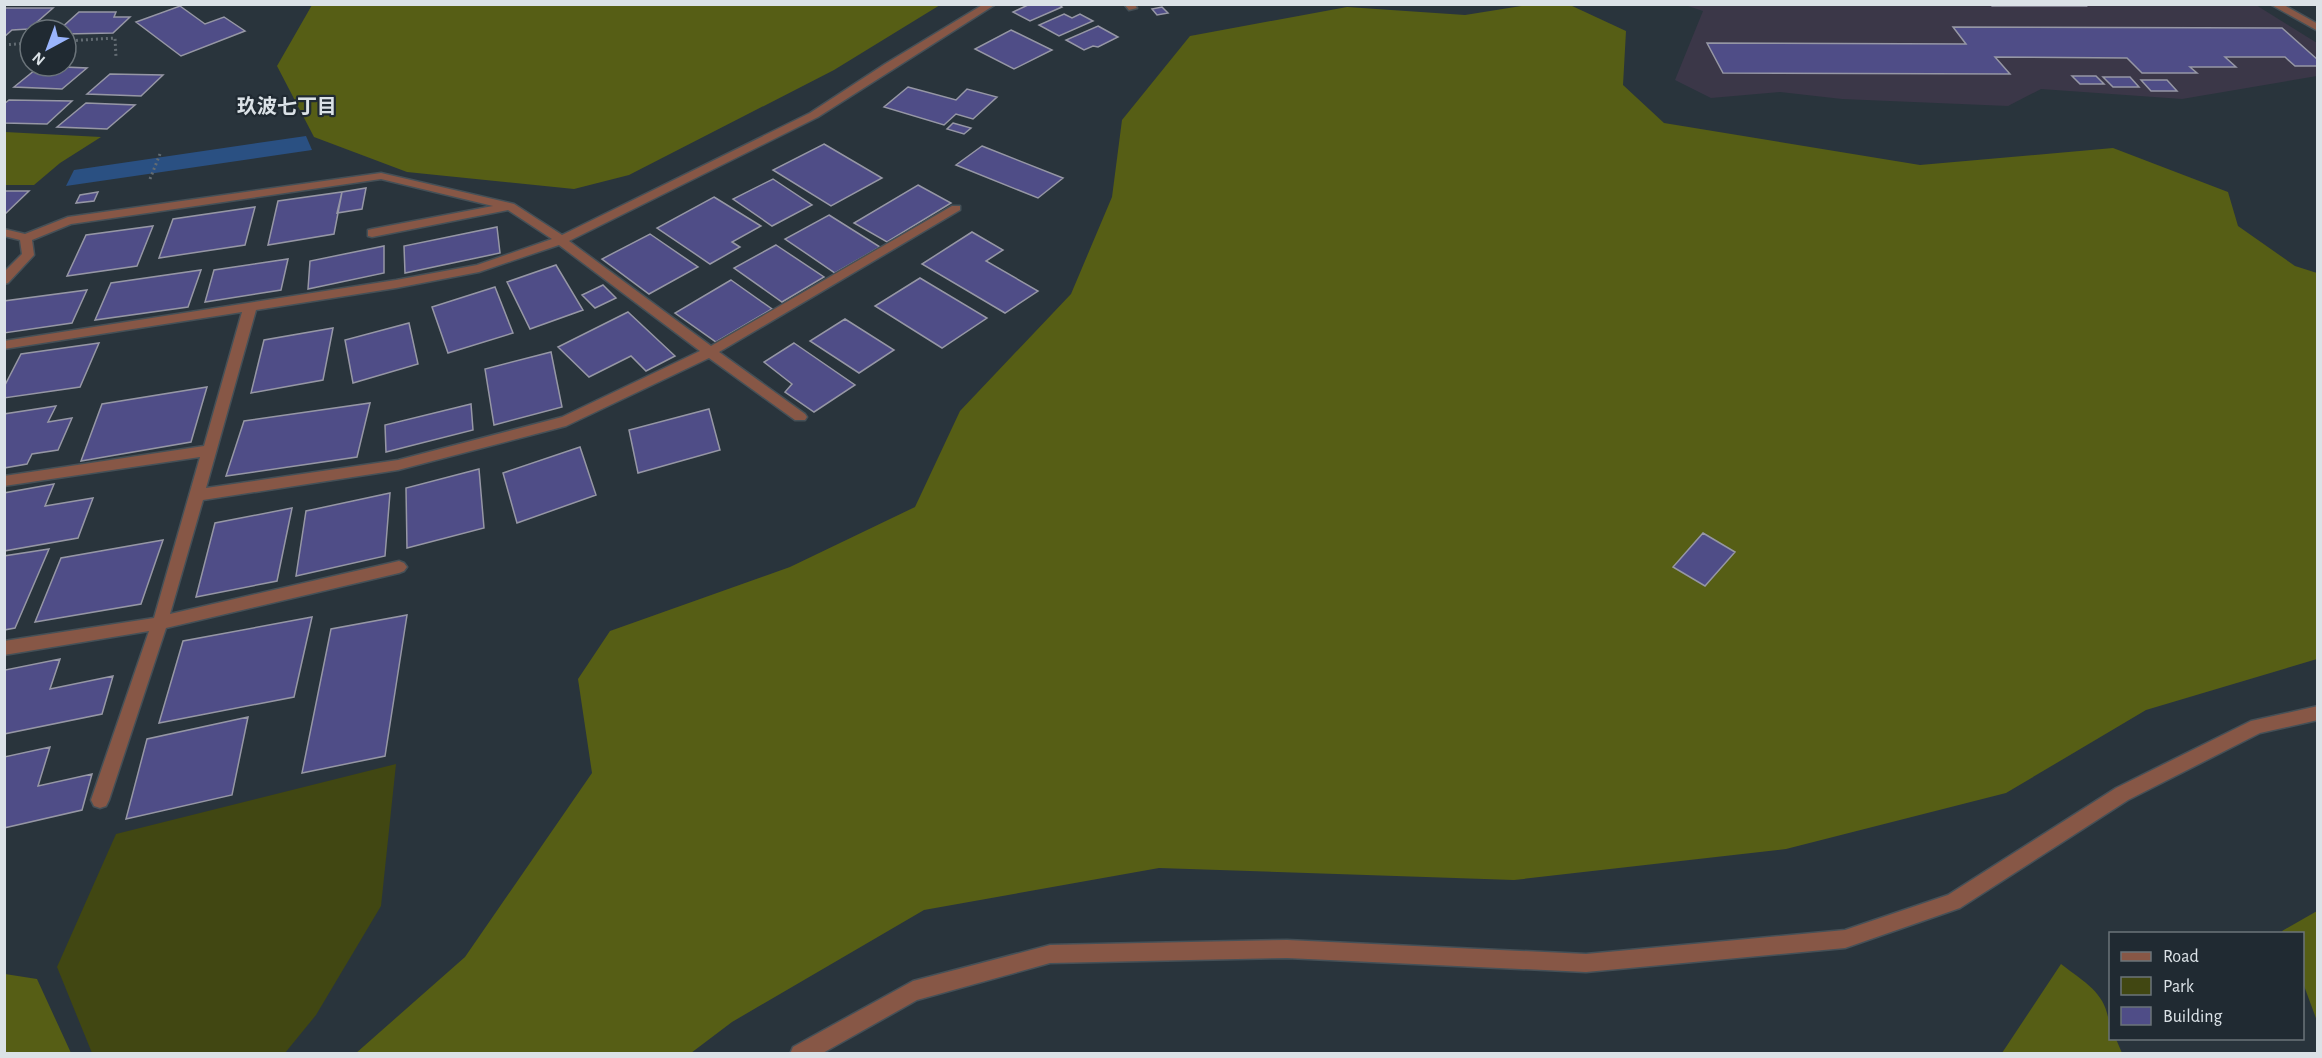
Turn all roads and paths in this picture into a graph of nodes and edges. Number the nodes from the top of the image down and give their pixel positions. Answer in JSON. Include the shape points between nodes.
{"nodes":[{"id":1,"x":992,"y":4,"type":"edge"},
{"id":2,"x":2274,"y":4,"type":"edge"},
{"id":3,"x":2318,"y":28,"type":"edge"},
{"id":4,"x":78,"y":40,"type":"edge"},
{"id":5,"x":116,"y":57,"type":"dead end"},
{"id":6,"x":160,"y":154,"type":"dead end"},
{"id":7,"x":150,"y":179,"type":"dead end"},
{"id":8,"x":510,"y":206,"type":"junction"},
{"id":9,"x":956,"y":208,"type":"dead end"},
{"id":10,"x":4,"y":232,"type":"edge"},
{"id":11,"x":372,"y":233,"type":"dead end"},
{"id":12,"x":26,"y":238,"type":"junction"},
{"id":13,"x":561,"y":240,"type":"junction"},
{"id":14,"x":4,"y":280,"type":"edge"},
{"id":15,"x":250,"y":308,"type":"junction"},
{"id":16,"x":4,"y":345,"type":"edge"},
{"id":17,"x":710,"y":352,"type":"junction"},
{"id":18,"x":800,"y":417,"type":"dead end"},
{"id":19,"x":210,"y":450,"type":"junction"},
{"id":20,"x":4,"y":481,"type":"edge"},
{"id":21,"x":197,"y":495,"type":"junction"},
{"id":22,"x":399,"y":567,"type":"dead end"},
{"id":23,"x":160,"y":623,"type":"junction"},
{"id":24,"x":4,"y":648,"type":"edge"},
{"id":25,"x":2318,"y":713,"type":"edge"},
{"id":26,"x":100,"y":800,"type":"dead end"},
{"id":27,"x":800,"y":1053,"type":"edge"}],
"edges":[{"from":1,"to":13,"type":"street","via":[[814,115]]},
{"from":2,"to":3,"type":"street"},
{"from":4,"to":5,"type":"path","via":[[115,38]]},
{"from":6,"to":7,"type":"path"},
{"from":8,"to":11,"type":"street"},
{"from":8,"to":12,"type":"street","via":[[381,176],[68,221]]},
{"from":8,"to":13,"type":"street"},
{"from":9,"to":17,"type":"street"},
{"from":10,"to":12,"type":"street"},
{"from":12,"to":14,"type":"street","via":[[28,255]]},
{"from":13,"to":15,"type":"street","via":[[479,267]]},
{"from":13,"to":17,"type":"street"},
{"from":15,"to":16,"type":"street"},
{"from":15,"to":19,"type":"street"},
{"from":17,"to":18,"type":"street"},
{"from":17,"to":21,"type":"street","via":[[566,421],[398,465]]},
{"from":19,"to":20,"type":"street"},
{"from":19,"to":21,"type":"street"},
{"from":21,"to":23,"type":"street"},
{"from":22,"to":23,"type":"street"},
{"from":23,"to":24,"type":"street"},
{"from":23,"to":26,"type":"street"},
{"from":25,"to":27,"type":"street","via":[[2258,726],[2122,794],[1953,902],[1845,939],[1586,963],[1287,950],[1050,954],[913,991]]}]}
